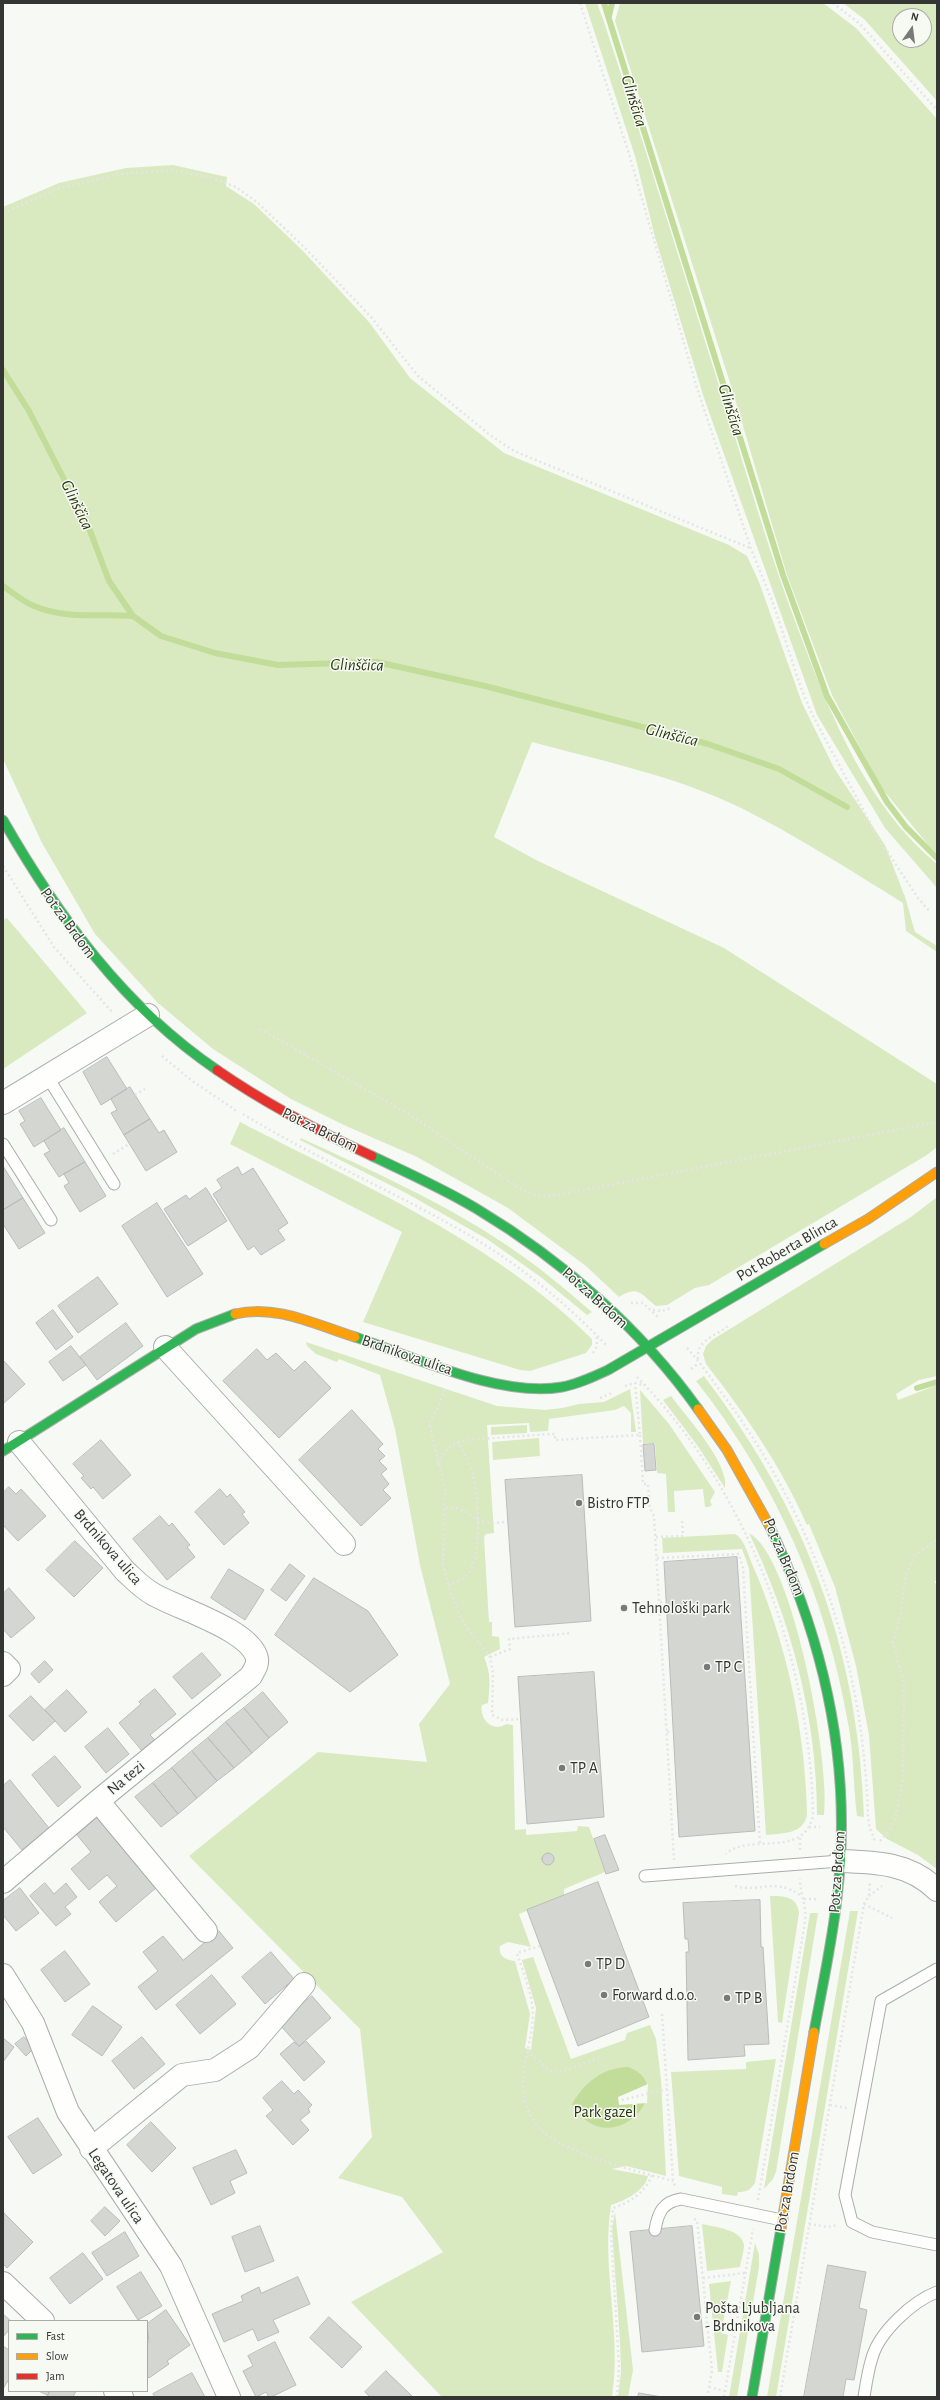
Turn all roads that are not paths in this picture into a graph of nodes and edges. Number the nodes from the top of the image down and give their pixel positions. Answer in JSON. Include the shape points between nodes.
{"nodes":[{"id":1,"x":3,"y":820,"type":"edge"},
{"id":2,"x":148,"y":1015,"type":"junction"},
{"id":3,"x":47,"y":1076,"type":"junction"},
{"id":4,"x":3,"y":1103,"type":"edge"},
{"id":5,"x":3,"y":1144,"type":"edge"},
{"id":6,"x":937,"y":1172,"type":"edge"},
{"id":7,"x":114,"y":1184,"type":"dead end"},
{"id":8,"x":51,"y":1220,"type":"dead end"},
{"id":9,"x":648,"y":1346,"type":"junction"},
{"id":10,"x":165,"y":1347,"type":"junction"},
{"id":11,"x":11,"y":1447,"type":"edge"},
{"id":12,"x":344,"y":1544,"type":"dead end"},
{"id":13,"x":3,"y":1663,"type":"edge"},
{"id":14,"x":3,"y":1675,"type":"edge"},
{"id":15,"x":251,"y":1676,"type":"joint"},
{"id":16,"x":98,"y":1801,"type":"junction"},
{"id":17,"x":840,"y":1861,"type":"junction"},
{"id":18,"x":645,"y":1876,"type":"dead end"},
{"id":19,"x":3,"y":1882,"type":"edge"},
{"id":20,"x":937,"y":1890,"type":"edge"},
{"id":21,"x":206,"y":1931,"type":"dead end"},
{"id":22,"x":937,"y":1969,"type":"edge"},
{"id":23,"x":3,"y":1975,"type":"edge"},
{"id":24,"x":304,"y":1984,"type":"dead end"},
{"id":25,"x":91,"y":2149,"type":"junction"},
{"id":26,"x":782,"y":2220,"type":"junction"},
{"id":27,"x":655,"y":2230,"type":"dead end"},
{"id":28,"x":937,"y":2245,"type":"edge"},
{"id":29,"x":3,"y":2283,"type":"edge"},
{"id":30,"x":937,"y":2292,"type":"edge"},
{"id":31,"x":41,"y":2320,"type":"edge"},
{"id":32,"x":229,"y":2397,"type":"edge"},
{"id":33,"x":752,"y":2397,"type":"edge"},
{"id":34,"x":864,"y":2397,"type":"edge"}],
"edges":[{"from":1,"to":2,"type":"main road","name":"Pot za Brdom","via":[[63,919],[94,958]]},
{"from":2,"to":3,"type":"street"},
{"from":2,"to":9,"type":"main road","name":"Pot za Brdom","via":[[194,1053],[265,1102],[326,1134],[409,1171],[499,1222],[563,1269],[606,1305]]},
{"from":3,"to":4,"type":"street"},
{"from":3,"to":7,"type":"lane"},
{"from":5,"to":8,"type":"lane"},
{"from":6,"to":9,"type":"main road","name":"Pot Roberta Blinca","via":[[868,1219]]},
{"from":9,"to":10,"type":"main road","name":"Brdnikova ulica","via":[[590,1380],[551,1390],[499,1386],[299,1319],[263,1311],[222,1317]]},
{"from":9,"to":17,"type":"main road","name":"Pot za Brdom","via":[[687,1391],[726,1446],[776,1534],[800,1593],[829,1691],[841,1782]]},
{"from":10,"to":11,"type":"main road","name":"Brdnikova ulica"},
{"from":10,"to":12,"type":"street"},
{"from":11,"to":15,"type":"street","name":"Brdnikova ulica","via":[[138,1584],[249,1644],[257,1660]]},
{"from":13,"to":14,"type":"street","via":[[9,1669]]},
{"from":15,"to":16,"type":"street","name":"Na tezi"},
{"from":16,"to":19,"type":"street","name":"Na tezi"},
{"from":16,"to":21,"type":"street"},
{"from":17,"to":18,"type":"lane"},
{"from":17,"to":20,"type":"street","via":[[872,1862],[900,1867],[927,1881]]},
{"from":17,"to":26,"type":"main road","name":"Pot za Brdom","via":[[837,1898]]},
{"from":22,"to":28,"type":"lane","via":[[881,2001],[845,2195],[852,2222],[872,2232]]},
{"from":23,"to":25,"type":"street","name":"Legatova ulica","via":[[33,2023],[68,2112]]},
{"from":24,"to":25,"type":"street","via":[[249,2048],[215,2070],[182,2075]]},
{"from":25,"to":32,"type":"street","name":"Legatova ulica","via":[[171,2266]]},
{"from":26,"to":27,"type":"lane","via":[[681,2199],[663,2206],[658,2214]]},
{"from":26,"to":33,"type":"main road","name":"Pot za Brdom"},
{"from":29,"to":31,"type":"street"},
{"from":30,"to":34,"type":"lane","via":[[928,2295],[905,2311],[889,2329],[872,2356]]}]}
